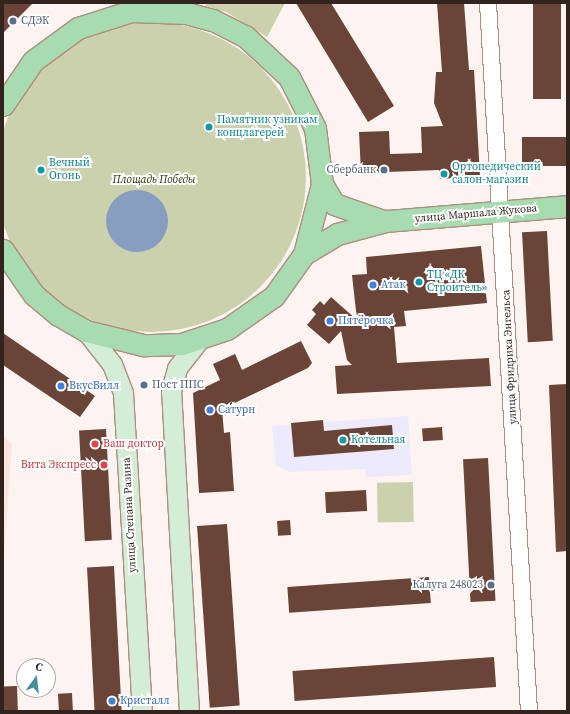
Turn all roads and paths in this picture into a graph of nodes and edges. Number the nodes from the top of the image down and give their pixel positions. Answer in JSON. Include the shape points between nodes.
{"nodes":[{"id":1,"x":488,"y":3,"type":"edge"},
{"id":2,"x":9,"y":87,"type":"edge"},
{"id":3,"x":3,"y":105,"type":"edge"},
{"id":4,"x":322,"y":184,"type":"junction"},
{"id":5,"x":567,"y":206,"type":"edge"},
{"id":6,"x":502,"y":212,"type":"junction"},
{"id":7,"x":386,"y":221,"type":"junction"},
{"id":8,"x":3,"y":250,"type":"edge"},
{"id":9,"x":304,"y":254,"type":"junction"},
{"id":10,"x":86,"y":331,"type":"junction"},
{"id":11,"x":200,"y":339,"type":"junction"},
{"id":12,"x":142,"y":711,"type":"edge"},
{"id":13,"x":189,"y":711,"type":"edge"},
{"id":14,"x":529,"y":711,"type":"edge"}],
"edges":[{"from":1,"to":6,"type":"street","name":"улица Фридриха Энгельса"},
{"from":2,"to":3,"type":"main road"},
{"from":2,"to":4,"type":"main road","via":[[54,42],[103,17],[158,10],[213,20],[257,45],[289,77],[315,128]]},
{"from":4,"to":7,"type":"main road","via":[[334,204],[359,215]]},
{"from":4,"to":9,"type":"main road"},
{"from":5,"to":6,"type":"main road","name":"улица Маршала Жукова"},
{"from":6,"to":7,"type":"main road","name":"улица Маршала Жукова"},
{"from":6,"to":14,"type":"street","name":"улица Фридриха Энгельса"},
{"from":7,"to":9,"type":"main road","via":[[337,234]]},
{"from":8,"to":10,"type":"main road","via":[[34,295],[58,315]]},
{"from":9,"to":11,"type":"main road","via":[[274,296],[252,315]]},
{"from":10,"to":11,"type":"main road","via":[[143,345]]},
{"from":10,"to":12,"type":"main road","name":"улица Степана Разина","via":[[112,364],[123,393]]},
{"from":11,"to":13,"type":"main road","via":[[178,368],[170,391]]}]}
